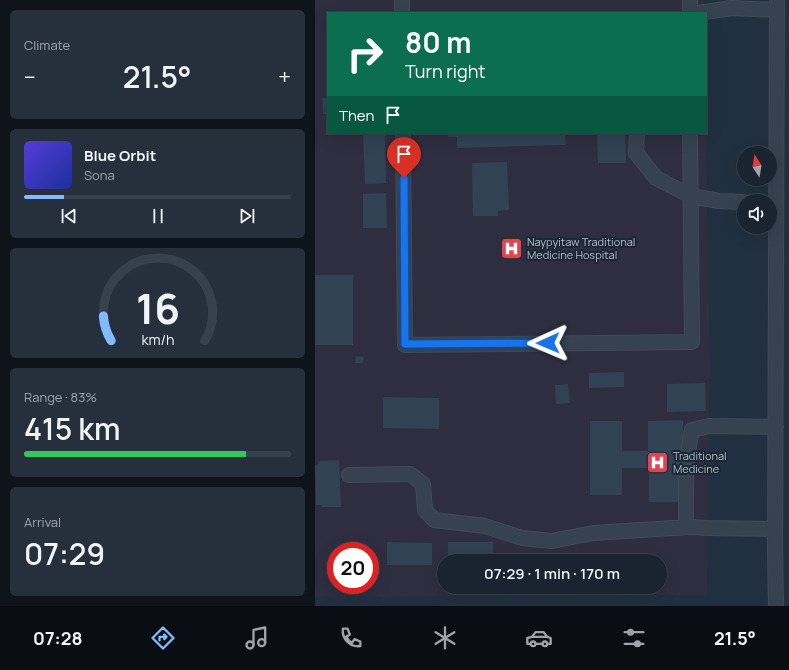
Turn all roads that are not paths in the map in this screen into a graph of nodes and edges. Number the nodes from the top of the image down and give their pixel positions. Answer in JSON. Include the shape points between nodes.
{"nodes":[{"id":1,"x":402,"y":0,"type":"edge"},
{"id":2,"x":689,"y":0,"type":"edge"},
{"id":3,"x":777,"y":5,"type":"edge"},
{"id":4,"x":402,"y":12,"type":"edge"},
{"id":5,"x":690,"y":12,"type":"edge"},
{"id":6,"x":705,"y":12,"type":"edge"},
{"id":7,"x":403,"y":134,"type":"edge"},
{"id":8,"x":637,"y":134,"type":"edge"},
{"id":9,"x":691,"y":134,"type":"edge"},
{"id":10,"x":773,"y":194,"type":"edge"},
{"id":11,"x":691,"y":196,"type":"junction"},
{"id":12,"x":737,"y":202,"type":"edge"},
{"id":13,"x":773,"y":234,"type":"edge"},
{"id":14,"x":775,"y":427,"type":"junction"},
{"id":15,"x":349,"y":475,"type":"dead end"},
{"id":16,"x":689,"y":527,"type":"junction"},
{"id":17,"x":775,"y":530,"type":"junction"},
{"id":18,"x":776,"y":606,"type":"edge"}],
"edges":[{"from":1,"to":4,"type":"street"},
{"from":2,"to":5,"type":"street"},
{"from":3,"to":6,"type":"street"},
{"from":3,"to":10,"type":"street"},
{"from":7,"to":11,"type":"street","via":[[405,344],[692,342]]},
{"from":8,"to":11,"type":"street","via":[[636,153],[656,178]]},
{"from":9,"to":11,"type":"street"},
{"from":11,"to":12,"type":"street"},
{"from":13,"to":14,"type":"street"},
{"from":14,"to":16,"type":"street","via":[[709,426],[692,430],[686,469],[686,520]]},
{"from":14,"to":17,"type":"street"},
{"from":15,"to":16,"type":"street","via":[[410,474],[423,484],[425,510],[434,520],[485,526],[522,538],[552,541],[593,533]]},
{"from":16,"to":17,"type":"street"},
{"from":17,"to":18,"type":"street"}]}
